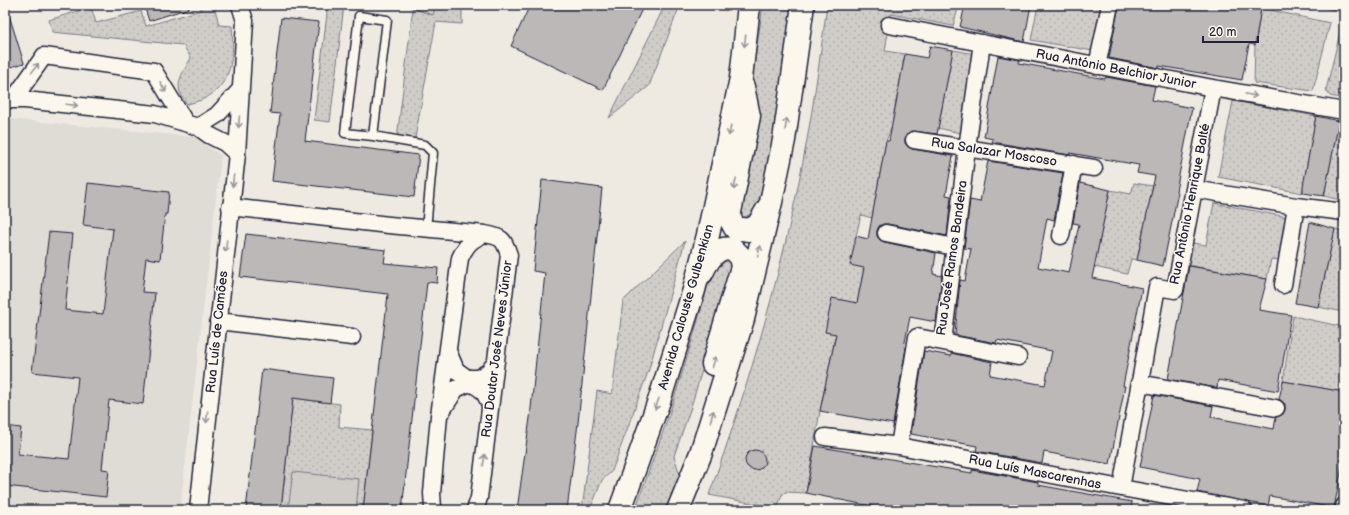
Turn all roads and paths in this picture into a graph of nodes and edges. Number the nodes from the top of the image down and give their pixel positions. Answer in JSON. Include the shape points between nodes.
{"nodes":[{"id":1,"x":240,"y":5,"type":"edge"},
{"id":2,"x":749,"y":5,"type":"edge"},
{"id":3,"x":803,"y":5,"type":"edge"},
{"id":4,"x":1110,"y":5,"type":"edge"},
{"id":5,"x":889,"y":26,"type":"dead end"},
{"id":6,"x":982,"y":43,"type":"junction"},
{"id":7,"x":1098,"y":66,"type":"junction"},
{"id":8,"x":741,"y":78,"type":"junction"},
{"id":9,"x":1212,"y":88,"type":"junction"},
{"id":10,"x":241,"y":89,"type":"junction"},
{"id":11,"x":9,"y":100,"type":"edge"},
{"id":12,"x":1344,"y":111,"type":"edge"},
{"id":13,"x":191,"y":125,"type":"junction"},
{"id":14,"x":373,"y":136,"type":"junction"},
{"id":15,"x":914,"y":140,"type":"dead end"},
{"id":16,"x":967,"y":148,"type":"junction"},
{"id":17,"x":237,"y":154,"type":"junction"},
{"id":18,"x":1074,"y":164,"type":"junction"},
{"id":19,"x":1094,"y":168,"type":"dead end"},
{"id":20,"x":1194,"y":189,"type":"junction"},
{"id":21,"x":772,"y":202,"type":"junction"},
{"id":22,"x":1296,"y":206,"type":"junction"},
{"id":23,"x":230,"y":207,"type":"junction"},
{"id":24,"x":1344,"y":212,"type":"edge"},
{"id":25,"x":426,"y":229,"type":"junction"},
{"id":26,"x":446,"y":231,"type":"junction"},
{"id":27,"x":886,"y":233,"type":"dead end"},
{"id":28,"x":485,"y":234,"type":"junction"},
{"id":29,"x":1061,"y":236,"type":"dead end"},
{"id":30,"x":954,"y":247,"type":"junction"},
{"id":31,"x":460,"y":258,"type":"junction"},
{"id":32,"x":1283,"y":285,"type":"dead end"},
{"id":33,"x":694,"y":290,"type":"junction"},
{"id":34,"x":218,"y":320,"type":"junction"},
{"id":35,"x":352,"y":337,"type":"dead end"},
{"id":36,"x":943,"y":342,"type":"junction"},
{"id":37,"x":448,"y":351,"type":"junction"},
{"id":38,"x":1018,"y":357,"type":"dead end"},
{"id":39,"x":496,"y":362,"type":"junction"},
{"id":40,"x":1139,"y":383,"type":"junction"},
{"id":41,"x":490,"y":405,"type":"junction"},
{"id":42,"x":1276,"y":408,"type":"dead end"},
{"id":43,"x":439,"y":416,"type":"junction"},
{"id":44,"x":826,"y":437,"type":"dead end"},
{"id":45,"x":899,"y":446,"type":"junction"},
{"id":46,"x":701,"y":453,"type":"junction"},
{"id":47,"x":1121,"y":488,"type":"junction"},
{"id":48,"x":432,"y":493,"type":"junction"},
{"id":49,"x":1344,"y":506,"type":"edge"},
{"id":50,"x":198,"y":510,"type":"edge"},
{"id":51,"x":430,"y":510,"type":"edge"},
{"id":52,"x":435,"y":510,"type":"edge"},
{"id":53,"x":475,"y":510,"type":"edge"},
{"id":54,"x":620,"y":510,"type":"edge"},
{"id":55,"x":678,"y":510,"type":"edge"},
{"id":56,"x":1244,"y":510,"type":"edge"},
{"id":57,"x":1343,"y":510,"type":"edge"}],
"edges":[{"from":1,"to":10,"type":"street","name":"Rua Luís de Camões","via":[[245,21]]},
{"from":2,"to":8,"type":"main road","name":"Avenida Calouste Gulbenkian","one_way":true},
{"from":21,"to":3,"type":"main road","one_way":true,"via":[[784,140]]},
{"from":4,"to":7,"type":"street"},
{"from":5,"to":6,"type":"street","name":"Rua António Belchior Junior"},
{"from":6,"to":7,"type":"street","name":"Rua António Belchior Junior"},
{"from":6,"to":16,"type":"street","name":"Rua José Ramos Bandeira"},
{"from":7,"to":9,"type":"street","name":"Rua António Belchior Junior"},
{"from":8,"to":21,"type":"main road","one_way":true,"via":[[749,116],[728,218],[735,228],[749,230],[758,225]]},
{"from":8,"to":33,"type":"main road","name":"Avenida Calouste Gulbenkian","one_way":true},
{"from":9,"to":12,"type":"street","name":"Rua António Belchior Junior","one_way":true},
{"from":9,"to":20,"type":"street","name":"Rua António Henrique Balté"},
{"from":10,"to":13,"type":"street","via":[[217,115]]},
{"from":10,"to":17,"type":"street","name":"Rua Luís de Camões","one_way":true},
{"from":11,"to":13,"type":"street","one_way":true,"via":[[154,114]]},
{"from":11,"to":13,"type":"street","one_way":true,"via":[[44,56],[52,57],[154,72]]},
{"from":13,"to":17,"type":"street","via":[[225,143]]},
{"from":14,"to":14,"type":"lane","via":[[387,20],[359,16],[345,133]]},
{"from":14,"to":25,"type":"lane","via":[[425,145],[433,153]]},
{"from":15,"to":16,"type":"street","name":"Rua Salazar Moscoso"},
{"from":16,"to":18,"type":"street","name":"Rua Salazar Moscoso"},
{"from":16,"to":30,"type":"street","name":"Rua José Ramos Bandeira"},
{"from":17,"to":23,"type":"street","name":"Rua Luís de Camões","one_way":true},
{"from":18,"to":19,"type":"street","name":"Rua Salazar Moscoso"},
{"from":18,"to":29,"type":"street","name":"Rua Salazar Moscoso"},
{"from":20,"to":22,"type":"street"},
{"from":20,"to":40,"type":"street","name":"Rua António Henrique Balté","via":[[1175,290],[1156,287]]},
{"from":46,"to":21,"type":"main road","one_way":true,"via":[[743,319]]},
{"from":22,"to":24,"type":"street"},
{"from":22,"to":32,"type":"street"},
{"from":23,"to":25,"type":"street"},
{"from":23,"to":34,"type":"street","name":"Rua Luís de Camões","one_way":true},
{"from":25,"to":26,"type":"street"},
{"from":26,"to":28,"type":"street"},
{"from":26,"to":31,"type":"street","via":[[456,237],[460,247]]},
{"from":27,"to":30,"type":"street"},
{"from":28,"to":31,"type":"street","via":[[465,246]]},
{"from":28,"to":39,"type":"street","name":"Rua Doutor José Neves Júnior","via":[[496,236],[505,242],[509,255]]},
{"from":30,"to":36,"type":"street","name":"Rua José Ramos Bandeira"},
{"from":31,"to":37,"type":"street"},
{"from":46,"to":33,"type":"main road","one_way":true,"via":[[694,427],[742,266],[740,256],[732,248],[722,249],[714,254],[705,265]]},
{"from":33,"to":54,"type":"main road","name":"Avenida Calouste Gulbenkian","one_way":true,"via":[[660,398]]},
{"from":34,"to":35,"type":"street"},
{"from":34,"to":50,"type":"street","name":"Rua Luís de Camões","one_way":true},
{"from":36,"to":38,"type":"street"},
{"from":36,"to":45,"type":"street","name":"Rua José Ramos Bandeira","via":[[918,337]]},
{"from":37,"to":39,"type":"street","via":[[456,370],[467,378],[478,378],[488,372]]},
{"from":37,"to":43,"type":"street"},
{"from":39,"to":41,"type":"street","name":"Rua Doutor José Neves Júnior"},
{"from":40,"to":42,"type":"street"},
{"from":40,"to":47,"type":"street","name":"Rua António Henrique Balté"},
{"from":41,"to":43,"type":"street","via":[[485,393],[478,386],[468,383],[456,389]]},
{"from":53,"to":41,"type":"street","name":"Rua Doutor José Neves Júnior","one_way":true,"via":[[479,498]]},
{"from":43,"to":48,"type":"street"},
{"from":44,"to":45,"type":"street","name":"Rua Luís Mascarenhas"},
{"from":45,"to":47,"type":"street","name":"Rua Luís Mascarenhas"},
{"from":46,"to":55,"type":"main road"},
{"from":47,"to":56,"type":"street","name":"Rua Luís Mascarenhas"},
{"from":48,"to":51,"type":"street"},
{"from":48,"to":52,"type":"street"},
{"from":49,"to":57,"type":"street"}]}
